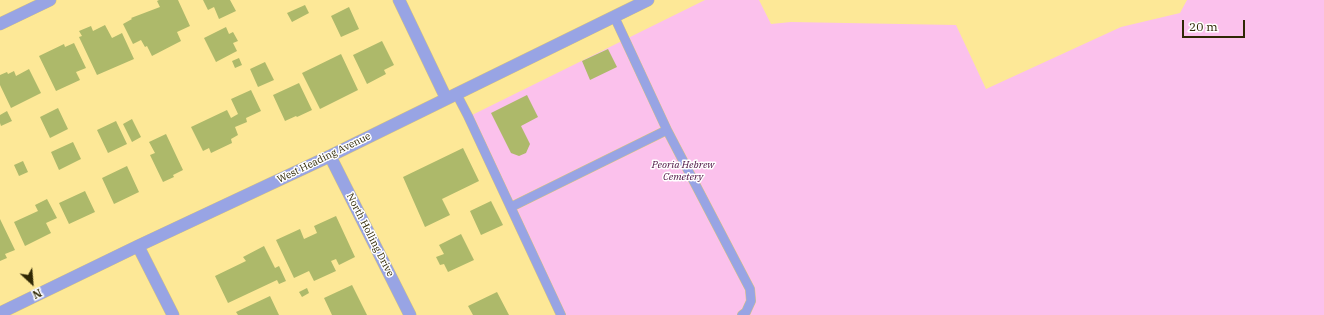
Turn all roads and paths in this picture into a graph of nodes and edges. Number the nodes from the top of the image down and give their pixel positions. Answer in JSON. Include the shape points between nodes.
{"nodes":[{"id":1,"x":50,"y":0,"type":"edge"},
{"id":2,"x":399,"y":0,"type":"edge"},
{"id":3,"x":648,"y":0,"type":"edge"},
{"id":4,"x":614,"y":16,"type":"junction"},
{"id":5,"x":0,"y":24,"type":"edge"},
{"id":6,"x":451,"y":96,"type":"junction"},
{"id":7,"x":667,"y":130,"type":"junction"},
{"id":8,"x":330,"y":156,"type":"junction"},
{"id":9,"x":511,"y":207,"type":"junction"},
{"id":10,"x":138,"y":246,"type":"junction"},
{"id":11,"x":0,"y":313,"type":"edge"},
{"id":12,"x":173,"y":315,"type":"edge"},
{"id":13,"x":410,"y":315,"type":"edge"},
{"id":14,"x":561,"y":315,"type":"edge"},
{"id":15,"x":742,"y":315,"type":"edge"}],
"edges":[{"from":1,"to":5,"type":"street"},
{"from":2,"to":6,"type":"street"},
{"from":3,"to":4,"type":"street","name":"West Heading Avenue"},
{"from":4,"to":6,"type":"street","name":"West Heading Avenue"},
{"from":4,"to":7,"type":"lane"},
{"from":6,"to":8,"type":"street","name":"West Heading Avenue"},
{"from":6,"to":9,"type":"lane","via":[[468,116]]},
{"from":7,"to":9,"type":"lane"},
{"from":7,"to":15,"type":"lane","via":[[750,289],[750,301]]},
{"from":8,"to":10,"type":"street","name":"West Heading Avenue"},
{"from":8,"to":13,"type":"street","name":"North Holling Drive"},
{"from":9,"to":14,"type":"lane"},
{"from":10,"to":11,"type":"street","name":"West Heading Avenue"},
{"from":10,"to":12,"type":"street"}]}
